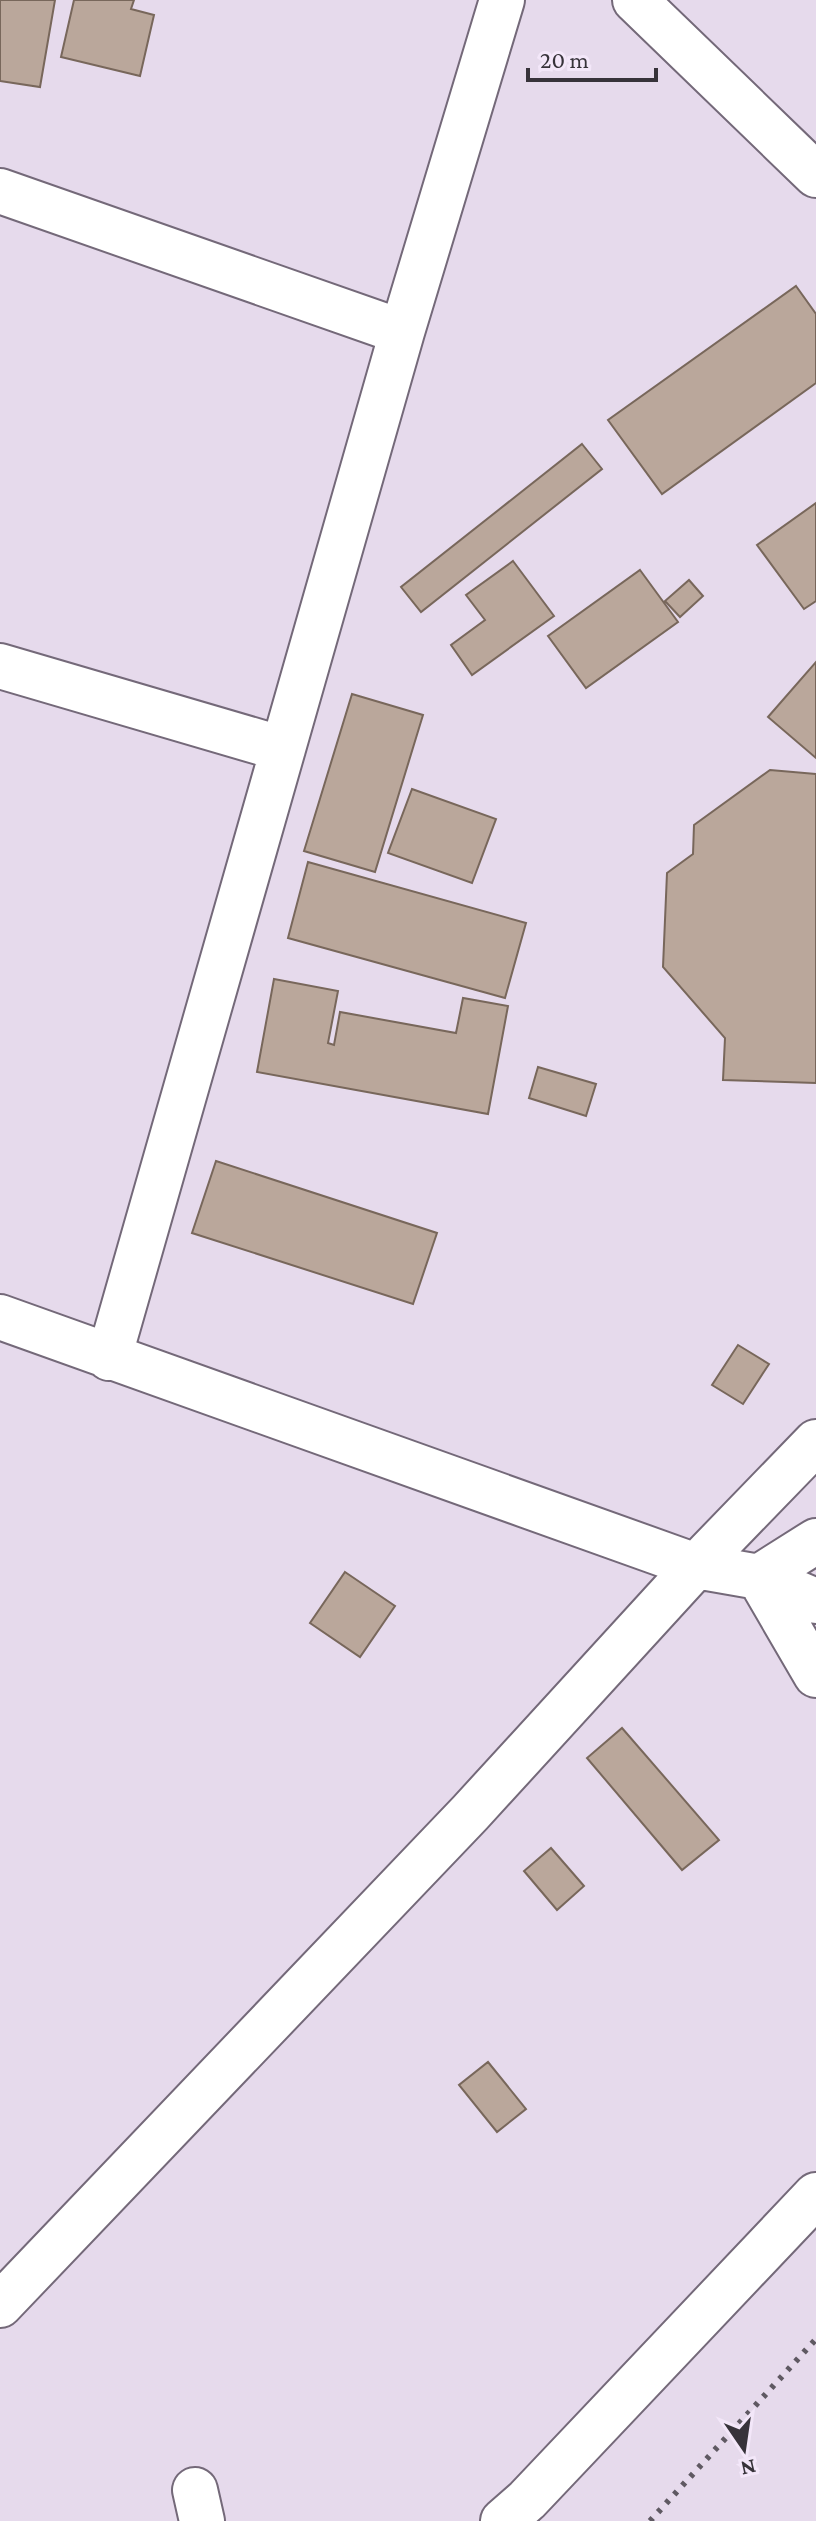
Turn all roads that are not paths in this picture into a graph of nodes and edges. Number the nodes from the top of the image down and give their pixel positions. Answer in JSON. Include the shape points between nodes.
{"nodes":[{"id":1,"x":502,"y":0,"type":"edge"},
{"id":2,"x":635,"y":0,"type":"edge"},
{"id":3,"x":816,"y":175,"type":"edge"},
{"id":4,"x":0,"y":191,"type":"edge"},
{"id":5,"x":402,"y":332,"type":"junction"},
{"id":6,"x":0,"y":666,"type":"edge"},
{"id":7,"x":283,"y":749,"type":"junction"},
{"id":8,"x":0,"y":1317,"type":"edge"},
{"id":9,"x":109,"y":1358,"type":"junction"},
{"id":10,"x":816,"y":1442,"type":"edge"},
{"id":11,"x":816,"y":1541,"type":"edge"},
{"id":12,"x":696,"y":1566,"type":"junction"},
{"id":13,"x":759,"y":1577,"type":"junction"},
{"id":14,"x":816,"y":1601,"type":"edge"},
{"id":15,"x":816,"y":1675,"type":"edge"},
{"id":16,"x":816,"y":2195,"type":"edge"},
{"id":17,"x":0,"y":2305,"type":"edge"},
{"id":18,"x":503,"y":2521,"type":"edge"}],
"edges":[{"from":1,"to":5,"type":"street"},
{"from":2,"to":3,"type":"street"},
{"from":4,"to":5,"type":"street"},
{"from":5,"to":7,"type":"street"},
{"from":6,"to":7,"type":"street"},
{"from":7,"to":9,"type":"street"},
{"from":8,"to":9,"type":"street"},
{"from":9,"to":12,"type":"street"},
{"from":10,"to":12,"type":"street"},
{"from":11,"to":13,"type":"street"},
{"from":12,"to":13,"type":"street"},
{"from":12,"to":17,"type":"street","via":[[470,1813]]},
{"from":13,"to":14,"type":"street"},
{"from":13,"to":15,"type":"street"},
{"from":16,"to":18,"type":"street"}]}
